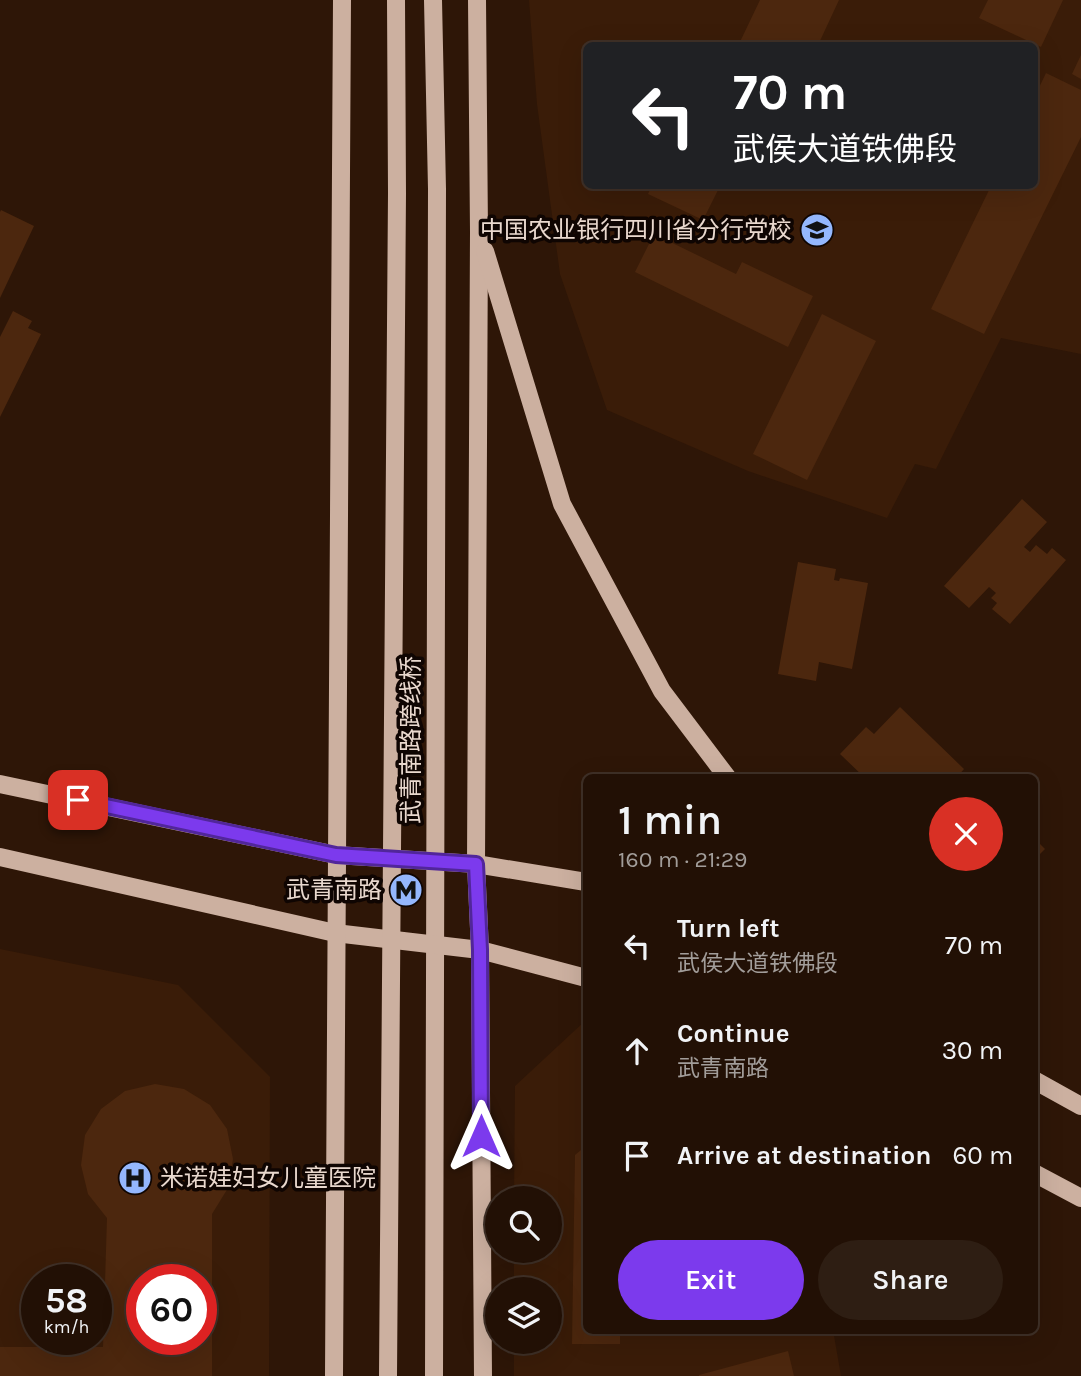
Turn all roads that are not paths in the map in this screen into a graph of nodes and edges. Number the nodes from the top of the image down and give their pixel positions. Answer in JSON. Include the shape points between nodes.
{"nodes":[{"id":1,"x":342,"y":0,"type":"edge"},
{"id":2,"x":396,"y":0,"type":"edge"},
{"id":3,"x":433,"y":0,"type":"edge"},
{"id":4,"x":477,"y":0,"type":"edge"},
{"id":5,"x":479,"y":232,"type":"junction"},
{"id":6,"x":725,"y":774,"type":"edge"},
{"id":7,"x":0,"y":784,"type":"edge"},
{"id":8,"x":336,"y":855,"type":"junction"},
{"id":9,"x":0,"y":857,"type":"edge"},
{"id":10,"x":476,"y":864,"type":"junction"},
{"id":11,"x":583,"y":882,"type":"edge"},
{"id":12,"x":335,"y":933,"type":"junction"},
{"id":13,"x":480,"y":950,"type":"junction"},
{"id":14,"x":583,"y":977,"type":"edge"},
{"id":15,"x":1038,"y":1082,"type":"edge"},
{"id":16,"x":1081,"y":1106,"type":"edge"},
{"id":17,"x":1038,"y":1175,"type":"edge"},
{"id":18,"x":1081,"y":1198,"type":"edge"},
{"id":19,"x":334,"y":1376,"type":"edge"},
{"id":20,"x":388,"y":1376,"type":"edge"},
{"id":21,"x":434,"y":1376,"type":"edge"},
{"id":22,"x":483,"y":1376,"type":"edge"}],
"edges":[{"from":1,"to":8,"type":"main road"},
{"from":2,"to":20,"type":"main road","name":"武青南路跨线桥"},
{"from":3,"to":21,"type":"main road","name":"武青南路跨线桥","via":[[437,189]]},
{"from":4,"to":5,"type":"main road"},
{"from":5,"to":6,"type":"main road","via":[[562,504],[662,691]]},
{"from":5,"to":10,"type":"main road"},
{"from":7,"to":8,"type":"main road"},
{"from":8,"to":10,"type":"main road"},
{"from":8,"to":12,"type":"main road"},
{"from":9,"to":12,"type":"main road"},
{"from":10,"to":11,"type":"main road"},
{"from":10,"to":13,"type":"main road"},
{"from":12,"to":13,"type":"main road"},
{"from":12,"to":19,"type":"main road"},
{"from":13,"to":14,"type":"main road"},
{"from":13,"to":22,"type":"main road"},
{"from":15,"to":16,"type":"main road"},
{"from":17,"to":18,"type":"main road"}]}
